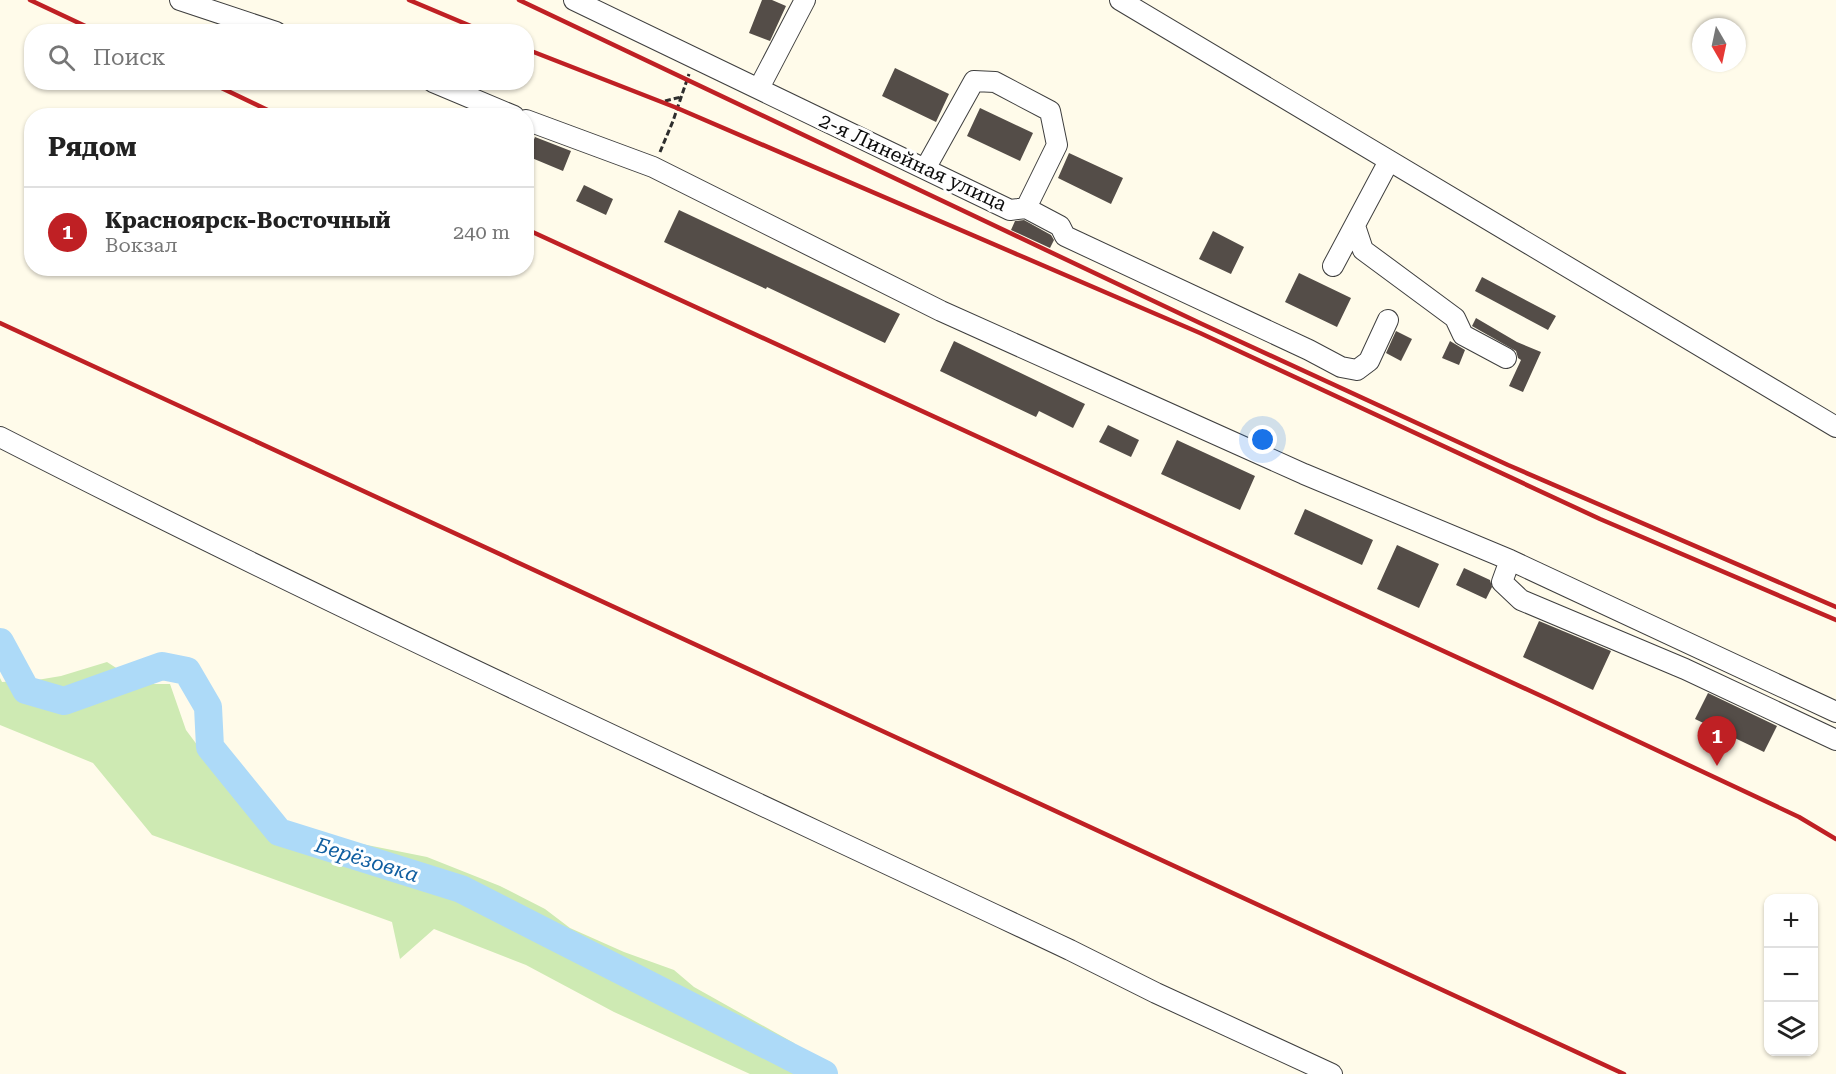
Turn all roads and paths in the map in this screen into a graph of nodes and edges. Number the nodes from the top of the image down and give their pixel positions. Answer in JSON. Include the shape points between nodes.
{"nodes":[{"id":1,"x":180,"y":0,"type":"edge"},
{"id":2,"x":574,"y":0,"type":"edge"},
{"id":3,"x":805,"y":0,"type":"edge"},
{"id":4,"x":1120,"y":0,"type":"edge"},
{"id":5,"x":252,"y":24,"type":"edge"},
{"id":6,"x":682,"y":69,"type":"dead end"},
{"id":7,"x":759,"y":88,"type":"junction"},
{"id":8,"x":452,"y":90,"type":"edge"},
{"id":9,"x":681,"y":97,"type":"junction"},
{"id":10,"x":665,"y":101,"type":"dead end"},
{"id":11,"x":495,"y":108,"type":"edge"},
{"id":12,"x":534,"y":123,"type":"edge"},
{"id":13,"x":1389,"y":161,"type":"junction"},
{"id":14,"x":653,"y":167,"type":"junction"},
{"id":15,"x":925,"y":169,"type":"junction"},
{"id":16,"x":1026,"y":208,"type":"junction"},
{"id":17,"x":1354,"y":226,"type":"junction"},
{"id":18,"x":1333,"y":266,"type":"dead end"},
{"id":19,"x":1388,"y":320,"type":"dead end"},
{"id":20,"x":1506,"y":358,"type":"dead end"},
{"id":21,"x":1836,"y":427,"type":"edge"},
{"id":22,"x":0,"y":437,"type":"edge"},
{"id":23,"x":1510,"y":560,"type":"junction"},
{"id":24,"x":1836,"y":711,"type":"edge"},
{"id":25,"x":1836,"y":740,"type":"edge"},
{"id":26,"x":1332,"y":1074,"type":"edge"}],
"edges":[{"from":1,"to":5,"type":"street"},
{"from":2,"to":7,"type":"street","name":"2-я Линейная улица"},
{"from":3,"to":7,"type":"street"},
{"from":4,"to":13,"type":"street"},
{"from":6,"to":9,"type":"path","via":[[691,70]]},
{"from":7,"to":15,"type":"street","name":"2-я Линейная улица"},
{"from":8,"to":11,"type":"street"},
{"from":9,"to":10,"type":"path"},
{"from":9,"to":14,"type":"path"},
{"from":12,"to":14,"type":"street"},
{"from":13,"to":17,"type":"street"},
{"from":13,"to":21,"type":"street"},
{"from":14,"to":23,"type":"street","via":[[941,311],[1304,474]]},
{"from":15,"to":16,"type":"street","name":"2-я Линейная улица","via":[[1010,210]]},
{"from":15,"to":16,"type":"street","via":[[974,81],[995,82],[1050,111],[1057,145]]},
{"from":16,"to":19,"type":"street","name":"2-я Линейная улица","via":[[1060,226],[1065,236],[1341,368],[1357,370],[1369,361]]},
{"from":17,"to":18,"type":"street"},
{"from":17,"to":20,"type":"street","via":[[1363,250],[1455,318],[1463,335]]},
{"from":22,"to":26,"type":"street","via":[[317,594]]},
{"from":23,"to":24,"type":"street"},
{"from":23,"to":25,"type":"street","via":[[1503,582],[1521,600],[1685,669]]}]}
